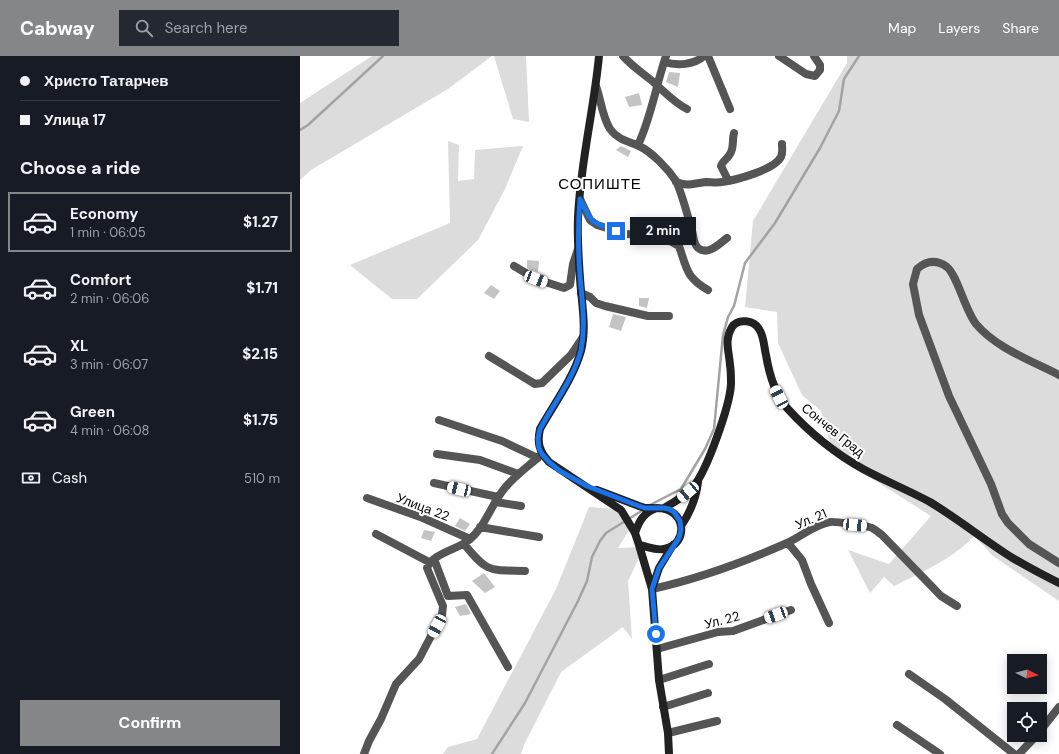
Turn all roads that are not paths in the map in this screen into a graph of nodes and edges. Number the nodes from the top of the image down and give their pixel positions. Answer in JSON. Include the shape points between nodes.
{"nodes":[{"id":1,"x":599,"y":56,"type":"edge"},
{"id":2,"x":623,"y":56,"type":"edge"},
{"id":3,"x":704,"y":56,"type":"edge"},
{"id":4,"x":708,"y":56,"type":"edge"},
{"id":5,"x":779,"y":56,"type":"edge"},
{"id":6,"x":814,"y":56,"type":"edge"},
{"id":7,"x":665,"y":59,"type":"edge"},
{"id":8,"x":657,"y":85,"type":"junction"},
{"id":9,"x":596,"y":86,"type":"junction"},
{"id":10,"x":730,"y":108,"type":"dead end"},
{"id":11,"x":687,"y":109,"type":"dead end"},
{"id":12,"x":734,"y":133,"type":"dead end"},
{"id":13,"x":782,"y":144,"type":"dead end"},
{"id":14,"x":638,"y":145,"type":"junction"},
{"id":15,"x":728,"y":180,"type":"junction"},
{"id":16,"x":676,"y":182,"type":"junction"},
{"id":17,"x":580,"y":199,"type":"junction"},
{"id":18,"x":727,"y":238,"type":"dead end"},
{"id":19,"x":578,"y":248,"type":"junction"},
{"id":20,"x":514,"y":266,"type":"dead end"},
{"id":21,"x":708,"y":290,"type":"dead end"},
{"id":22,"x":581,"y":292,"type":"junction"},
{"id":23,"x":669,"y":316,"type":"dead end"},
{"id":24,"x":583,"y":337,"type":"junction"},
{"id":25,"x":489,"y":356,"type":"dead end"},
{"id":26,"x":1059,"y":375,"type":"edge"},
{"id":27,"x":440,"y":420,"type":"dead end"},
{"id":28,"x":437,"y":454,"type":"dead end"},
{"id":29,"x":540,"y":456,"type":"junction"},
{"id":30,"x":518,"y":474,"type":"junction"},
{"id":31,"x":699,"y":476,"type":"junction"},
{"id":32,"x":434,"y":483,"type":"dead end"},
{"id":33,"x":587,"y":486,"type":"junction"},
{"id":34,"x":367,"y":498,"type":"dead end"},
{"id":35,"x":497,"y":500,"type":"junction"},
{"id":36,"x":521,"y":506,"type":"dead end"},
{"id":37,"x":661,"y":508,"type":"junction"},
{"id":38,"x":681,"y":526,"type":"junction"},
{"id":39,"x":480,"y":527,"type":"junction"},
{"id":40,"x":635,"y":533,"type":"junction"},
{"id":41,"x":376,"y":534,"type":"dead end"},
{"id":42,"x":539,"y":537,"type":"dead end"},
{"id":43,"x":467,"y":542,"type":"junction"},
{"id":44,"x":788,"y":543,"type":"junction"},
{"id":45,"x":639,"y":544,"type":"junction"},
{"id":46,"x":673,"y":545,"type":"junction"},
{"id":47,"x":432,"y":560,"type":"junction"},
{"id":48,"x":1059,"y":563,"type":"edge"},
{"id":49,"x":525,"y":570,"type":"dead end"},
{"id":50,"x":1059,"y":583,"type":"edge"},
{"id":51,"x":652,"y":589,"type":"junction"},
{"id":52,"x":957,"y":606,"type":"dead end"},
{"id":53,"x":791,"y":610,"type":"dead end"},
{"id":54,"x":829,"y":623,"type":"dead end"},
{"id":55,"x":657,"y":650,"type":"junction"},
{"id":56,"x":709,"y":664,"type":"dead end"},
{"id":57,"x":508,"y":667,"type":"dead end"},
{"id":58,"x":909,"y":674,"type":"dead end"},
{"id":59,"x":659,"y":680,"type":"junction"},
{"id":60,"x":708,"y":693,"type":"dead end"},
{"id":61,"x":663,"y":707,"type":"junction"},
{"id":62,"x":1059,"y":707,"type":"edge"},
{"id":63,"x":717,"y":721,"type":"dead end"},
{"id":64,"x":1047,"y":722,"type":"edge"},
{"id":65,"x":897,"y":725,"type":"dead end"},
{"id":66,"x":668,"y":733,"type":"junction"},
{"id":67,"x":1030,"y":742,"type":"edge"},
{"id":68,"x":364,"y":754,"type":"edge"},
{"id":69,"x":669,"y":754,"type":"edge"},
{"id":70,"x":940,"y":754,"type":"edge"},
{"id":71,"x":1014,"y":754,"type":"edge"},
{"id":72,"x":1019,"y":754,"type":"edge"}],
"edges":[{"from":1,"to":9,"type":"main road"},
{"from":2,"to":8,"type":"street","via":[[631,66]]},
{"from":3,"to":7,"type":"street","via":[[699,60],[675,65]]},
{"from":4,"to":10,"type":"street"},
{"from":5,"to":6,"type":"street","via":[[806,74],[815,76],[820,70],[820,65]]},
{"from":7,"to":8,"type":"street"},
{"from":8,"to":11,"type":"street"},
{"from":8,"to":14,"type":"street","via":[[647,125]]},
{"from":9,"to":14,"type":"street","via":[[601,98],[602,111],[611,130],[621,139]]},
{"from":9,"to":17,"type":"main road"},
{"from":12,"to":15,"type":"street","via":[[730,156],[721,163]]},
{"from":13,"to":15,"type":"street","via":[[781,157],[774,163],[744,177]]},
{"from":14,"to":16,"type":"street","via":[[654,156]]},
{"from":15,"to":16,"type":"street","via":[[684,185]]},
{"from":16,"to":18,"type":"street","via":[[697,247],[703,251],[708,250]]},
{"from":17,"to":19,"type":"main road"},
{"from":17,"to":21,"type":"street","via":[[590,220],[597,225],[626,234],[653,235],[675,243],[679,246],[690,277]]},
{"from":19,"to":20,"type":"street","via":[[570,285],[564,288],[536,279]]},
{"from":19,"to":22,"type":"main road"},
{"from":22,"to":23,"type":"street","via":[[605,306],[648,316]]},
{"from":22,"to":24,"type":"main road"},
{"from":24,"to":25,"type":"street","via":[[563,363],[539,384]]},
{"from":24,"to":29,"type":"main road","via":[[574,368],[540,429]]},
{"from":26,"to":48,"type":"street","via":[[1004,346],[976,324],[949,269],[933,262],[917,269],[913,284],[921,321],[949,396],[991,484],[1002,514],[1029,544]]},
{"from":27,"to":29,"type":"street"},
{"from":28,"to":30,"type":"street","via":[[480,460]]},
{"from":29,"to":30,"type":"street"},
{"from":29,"to":33,"type":"main road"},
{"from":30,"to":35,"type":"street"},
{"from":31,"to":37,"type":"main road","via":[[695,485],[679,500]]},
{"from":31,"to":38,"type":"main road","via":[[693,501]]},
{"from":31,"to":50,"type":"main road","name":"Сончев Град","via":[[709,457],[729,396],[730,365],[726,345],[729,333],[734,325],[748,321],[755,324],[761,333],[768,369],[779,397],[808,428],[862,469],[928,502],[1011,557]]},
{"from":32,"to":35,"type":"street"},
{"from":33,"to":37,"type":"main road","via":[[645,508]]},
{"from":33,"to":40,"type":"main road","via":[[621,510]]},
{"from":34,"to":43,"type":"street","name":"Улица 22","via":[[423,518]]},
{"from":35,"to":36,"type":"street"},
{"from":35,"to":39,"type":"street"},
{"from":37,"to":38,"type":"main road","via":[[674,512]]},
{"from":37,"to":40,"type":"main road","via":[[646,513]]},
{"from":38,"to":46,"type":"main road","via":[[679,538]]},
{"from":39,"to":42,"type":"street"},
{"from":39,"to":43,"type":"street"},
{"from":40,"to":45,"type":"main road"},
{"from":41,"to":47,"type":"street"},
{"from":43,"to":47,"type":"street"},
{"from":43,"to":49,"type":"street","name":"Улица 22","via":[[480,563],[491,570]]},
{"from":44,"to":51,"type":"street","name":"Ул. 21"},
{"from":44,"to":52,"type":"street","name":"Ул. 21","via":[[829,522],[840,521],[871,527],[882,535],[941,596]]},
{"from":44,"to":54,"type":"street","via":[[802,560]]},
{"from":45,"to":46,"type":"main road","via":[[658,550]]},
{"from":45,"to":51,"type":"main road"},
{"from":46,"to":51,"type":"main road","via":[[659,568]]},
{"from":47,"to":57,"type":"street","via":[[448,596],[467,595]]},
{"from":47,"to":68,"type":"street","via":[[427,568],[443,606],[442,615],[419,658],[394,687]]},
{"from":51,"to":55,"type":"main road"},
{"from":53,"to":55,"type":"street","name":"Ул. 22","via":[[733,631],[718,632]]},
{"from":55,"to":59,"type":"main road"},
{"from":56,"to":59,"type":"street"},
{"from":58,"to":71,"type":"street"},
{"from":59,"to":61,"type":"main road"},
{"from":60,"to":61,"type":"street"},
{"from":61,"to":66,"type":"main road"},
{"from":62,"to":64,"type":"street"},
{"from":63,"to":66,"type":"street"},
{"from":65,"to":70,"type":"street"},
{"from":66,"to":69,"type":"main road"},
{"from":67,"to":72,"type":"street"}]}
